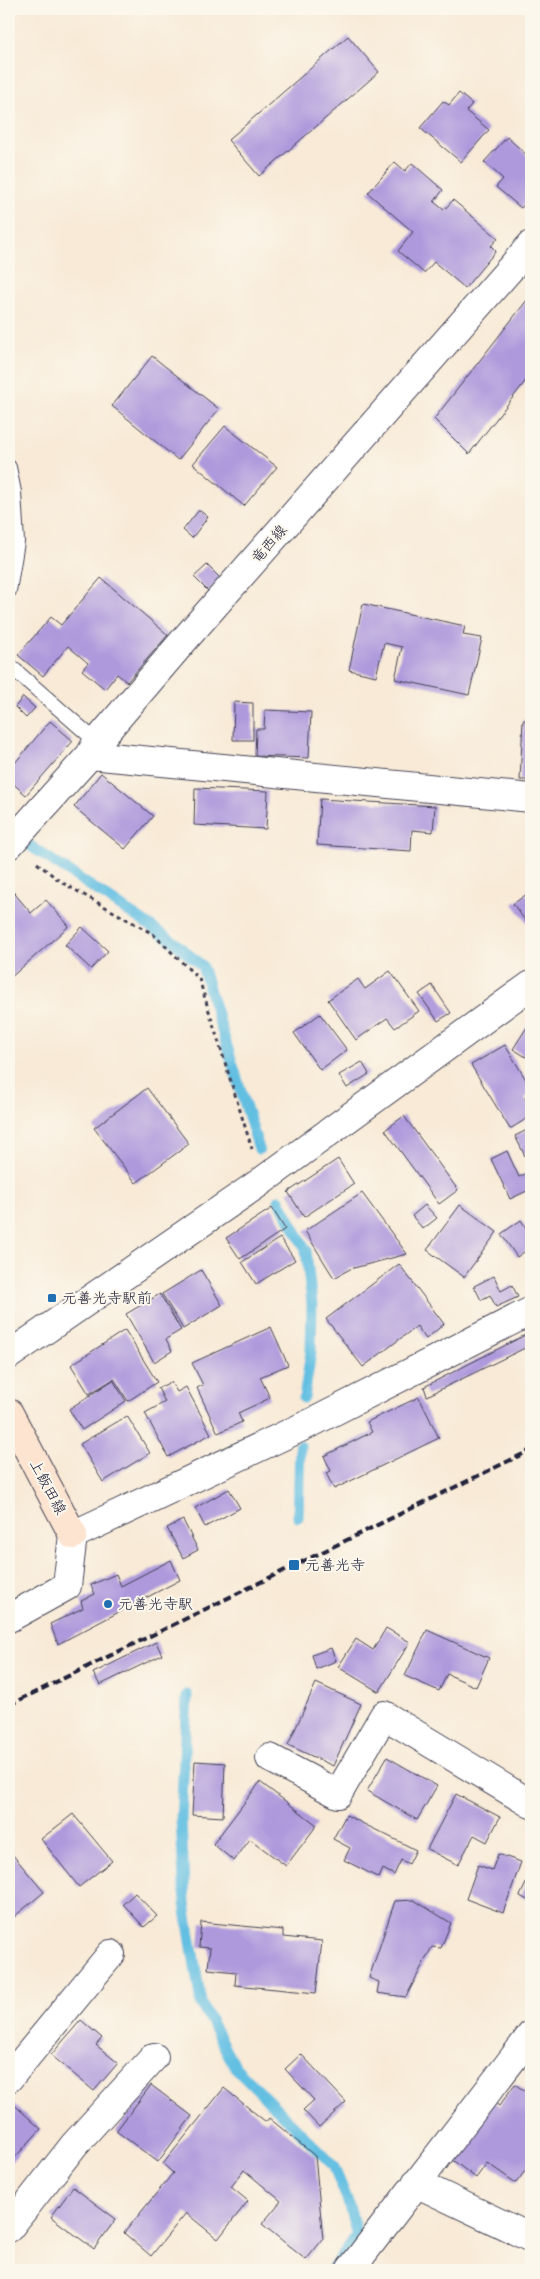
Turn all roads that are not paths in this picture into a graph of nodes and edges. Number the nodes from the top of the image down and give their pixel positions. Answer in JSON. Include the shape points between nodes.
{"nodes":[{"id":1,"x":531,"y":245,"type":"edge"},
{"id":2,"x":9,"y":468,"type":"edge"},
{"id":3,"x":9,"y":591,"type":"edge"},
{"id":4,"x":9,"y":665,"type":"edge"},
{"id":5,"x":94,"y":748,"type":"junction"},
{"id":6,"x":531,"y":798,"type":"edge"},
{"id":7,"x":10,"y":844,"type":"edge"},
{"id":8,"x":530,"y":987,"type":"edge"},
{"id":9,"x":531,"y":1311,"type":"edge"},
{"id":10,"x":9,"y":1355,"type":"edge"},
{"id":11,"x":9,"y":1413,"type":"edge"},
{"id":12,"x":73,"y":1535,"type":"junction"},
{"id":13,"x":9,"y":1618,"type":"edge"},
{"id":14,"x":270,"y":1758,"type":"dead end"},
{"id":15,"x":531,"y":1804,"type":"edge"},
{"id":16,"x":111,"y":1954,"type":"dead end"},
{"id":17,"x":531,"y":2035,"type":"edge"},
{"id":18,"x":154,"y":2057,"type":"dead end"},
{"id":19,"x":9,"y":2078,"type":"edge"},
{"id":20,"x":416,"y":2183,"type":"junction"},
{"id":21,"x":9,"y":2228,"type":"edge"},
{"id":22,"x":531,"y":2238,"type":"edge"},
{"id":23,"x":350,"y":2270,"type":"edge"}],
"edges":[{"from":1,"to":5,"type":"street","name":"竜西線","via":[[184,639]]},
{"from":2,"to":3,"type":"lane","via":[[17,542]]},
{"from":4,"to":5,"type":"lane"},
{"from":5,"to":6,"type":"street"},
{"from":5,"to":7,"type":"street","name":"竜西線"},
{"from":8,"to":10,"type":"street","via":[[262,1181]]},
{"from":9,"to":12,"type":"street","via":[[317,1420]]},
{"from":11,"to":12,"type":"main road","name":"上飯田線"},
{"from":12,"to":13,"type":"street","via":[[67,1586]]},
{"from":14,"to":15,"type":"street","via":[[338,1794],[384,1715]]},
{"from":16,"to":19,"type":"street"},
{"from":17,"to":20,"type":"street"},
{"from":18,"to":21,"type":"street","via":[[74,2145]]},
{"from":20,"to":22,"type":"street"},
{"from":20,"to":23,"type":"street"}]}
